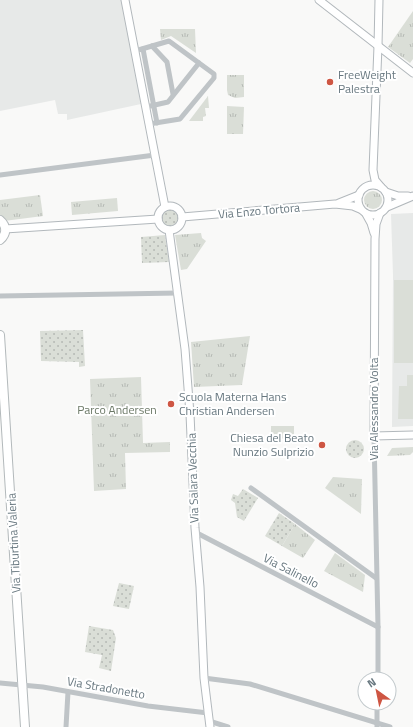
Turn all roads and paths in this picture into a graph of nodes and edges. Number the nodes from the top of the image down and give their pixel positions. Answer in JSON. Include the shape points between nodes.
{"nodes":[{"id":1,"x":125,"y":0,"type":"edge"},
{"id":2,"x":319,"y":0,"type":"edge"},
{"id":3,"x":379,"y":0,"type":"edge"},
{"id":4,"x":152,"y":46,"type":"junction"},
{"id":5,"x":378,"y":46,"type":"junction"},
{"id":6,"x":143,"y":49,"type":"junction"},
{"id":7,"x":135,"y":51,"type":"junction"},
{"id":8,"x":199,"y":63,"type":"junction"},
{"id":9,"x":413,"y":73,"type":"edge"},
{"id":10,"x":174,"y":94,"type":"junction"},
{"id":11,"x":154,"y":105,"type":"junction"},
{"id":12,"x":146,"y":107,"type":"junction"},
{"id":13,"x":157,"y":123,"type":"junction"},
{"id":14,"x":149,"y":124,"type":"junction"},
{"id":15,"x":155,"y":156,"type":"junction"},
{"id":16,"x":373,"y":170,"type":"junction"},
{"id":17,"x":0,"y":175,"type":"edge"},
{"id":18,"x":366,"y":187,"type":"junction"},
{"id":19,"x":383,"y":190,"type":"junction"},
{"id":20,"x":359,"y":195,"type":"junction"},
{"id":21,"x":413,"y":196,"type":"edge"},
{"id":22,"x":335,"y":204,"type":"junction"},
{"id":23,"x":165,"y":207,"type":"junction"},
{"id":24,"x":387,"y":207,"type":"junction"},
{"id":25,"x":363,"y":211,"type":"junction"},
{"id":26,"x":380,"y":213,"type":"junction"},
{"id":27,"x":182,"y":217,"type":"junction"},
{"id":28,"x":158,"y":219,"type":"junction"},
{"id":29,"x":0,"y":220,"type":"edge"},
{"id":30,"x":5,"y":229,"type":"junction"},
{"id":31,"x":169,"y":230,"type":"junction"},
{"id":32,"x":375,"y":239,"type":"junction"},
{"id":33,"x":0,"y":240,"type":"edge"},
{"id":34,"x":178,"y":293,"type":"junction"},
{"id":35,"x":0,"y":296,"type":"edge"},
{"id":36,"x":0,"y":335,"type":"edge"},
{"id":37,"x":3,"y":428,"type":"edge"},
{"id":38,"x":413,"y":434,"type":"edge"},
{"id":39,"x":374,"y":436,"type":"junction"},
{"id":40,"x":251,"y":488,"type":"dead end"},
{"id":41,"x":195,"y":532,"type":"junction"},
{"id":42,"x":376,"y":578,"type":"junction"},
{"id":43,"x":378,"y":627,"type":"junction"},
{"id":44,"x":378,"y":671,"type":"edge"},
{"id":45,"x":204,"y":678,"type":"junction"},
{"id":46,"x":0,"y":683,"type":"edge"},
{"id":47,"x":22,"y":685,"type":"junction"},
{"id":48,"x":68,"y":692,"type":"junction"},
{"id":49,"x":377,"y":711,"type":"edge"},
{"id":50,"x":209,"y":720,"type":"edge"},
{"id":51,"x":377,"y":725,"type":"edge"},
{"id":52,"x":25,"y":727,"type":"edge"},
{"id":53,"x":66,"y":727,"type":"edge"},
{"id":54,"x":228,"y":727,"type":"edge"},
{"id":55,"x":390,"y":727,"type":"edge"}],
"edges":[{"from":1,"to":7,"type":"street"},
{"from":2,"to":5,"type":"street"},
{"from":3,"to":5,"type":"street"},
{"from":4,"to":6,"type":"street"},
{"from":4,"to":8,"type":"street","via":[[169,40]]},
{"from":4,"to":10,"type":"street","via":[[166,62]]},
{"from":5,"to":9,"type":"street"},
{"from":5,"to":16,"type":"street"},
{"from":6,"to":7,"type":"street"},
{"from":6,"to":11,"type":"street"},
{"from":7,"to":12,"type":"street"},
{"from":8,"to":10,"type":"street"},
{"from":8,"to":13,"type":"street","via":[[214,74],[214,78],[180,119]]},
{"from":10,"to":11,"type":"street","via":[[168,102]]},
{"from":11,"to":12,"type":"street"},
{"from":11,"to":13,"type":"street"},
{"from":12,"to":14,"type":"street"},
{"from":13,"to":14,"type":"street"},
{"from":14,"to":15,"type":"street"},
{"from":15,"to":17,"type":"street"},
{"from":15,"to":23,"type":"street"},
{"from":16,"to":18,"type":"street"},
{"from":16,"to":19,"type":"street","via":[[375,180]]},
{"from":18,"to":19,"type":"street","via":[[374,185]]},
{"from":18,"to":20,"type":"street"},
{"from":19,"to":21,"type":"street","via":[[398,196]]},
{"from":19,"to":24,"type":"street","via":[[388,202]]},
{"from":20,"to":22,"type":"street","name":"Via Enzo Tortora"},
{"from":20,"to":25,"type":"street","via":[[358,204]]},
{"from":21,"to":24,"type":"street"},
{"from":22,"to":25,"type":"street","name":"Via Enzo Tortora","via":[[353,206]]},
{"from":22,"to":27,"type":"street","name":"Via Enzo Tortora"},
{"from":23,"to":27,"type":"street","via":[[173,206],[179,210]]},
{"from":23,"to":28,"type":"street"},
{"from":24,"to":26,"type":"street"},
{"from":25,"to":26,"type":"street","via":[[373,215]]},
{"from":25,"to":32,"type":"street","name":"Via Alessandro Volta","via":[[371,223]]},
{"from":26,"to":32,"type":"street","name":"Via Alessandro Volta"},
{"from":27,"to":31,"type":"street","via":[[178,226]]},
{"from":28,"to":30,"type":"street"},
{"from":28,"to":31,"type":"street","via":[[162,226]]},
{"from":29,"to":30,"type":"main road"},
{"from":30,"to":33,"type":"main road"},
{"from":31,"to":34,"type":"street","name":"Via Salara Vecchia"},
{"from":32,"to":39,"type":"street","name":"Via Alessandro Volta"},
{"from":34,"to":35,"type":"street"},
{"from":34,"to":41,"type":"street","name":"Via Salara Vecchia","via":[[190,414]]},
{"from":36,"to":37,"type":"main road","name":"Via Tiburtina Valeria"},
{"from":37,"to":47,"type":"main road","name":"Via Tiburtina Valeria"},
{"from":38,"to":39,"type":"street"},
{"from":39,"to":42,"type":"street","name":"Via Alessandro Volta"},
{"from":40,"to":42,"type":"street"},
{"from":41,"to":43,"type":"street","name":"Via Salinello"},
{"from":41,"to":45,"type":"street","name":"Via Salara Vecchia"},
{"from":42,"to":43,"type":"street","name":"Via Alessandro Volta"},
{"from":43,"to":44,"type":"street","name":"Via Alessandro Volta"},
{"from":45,"to":50,"type":"street","name":"Via Salara Vecchia"},
{"from":45,"to":51,"type":"street","via":[[250,684]]},
{"from":46,"to":47,"type":"street","name":"Via Stradonetto"},
{"from":47,"to":48,"type":"street","name":"Via Stradonetto"},
{"from":47,"to":52,"type":"main road","name":"Via Tiburtina Valeria"},
{"from":48,"to":50,"type":"street","name":"Via Stradonetto","via":[[176,710]]},
{"from":48,"to":53,"type":"street"},
{"from":49,"to":51,"type":"street"},
{"from":50,"to":54,"type":"street","name":"Via Stradonetto"},
{"from":51,"to":55,"type":"street"}]}
